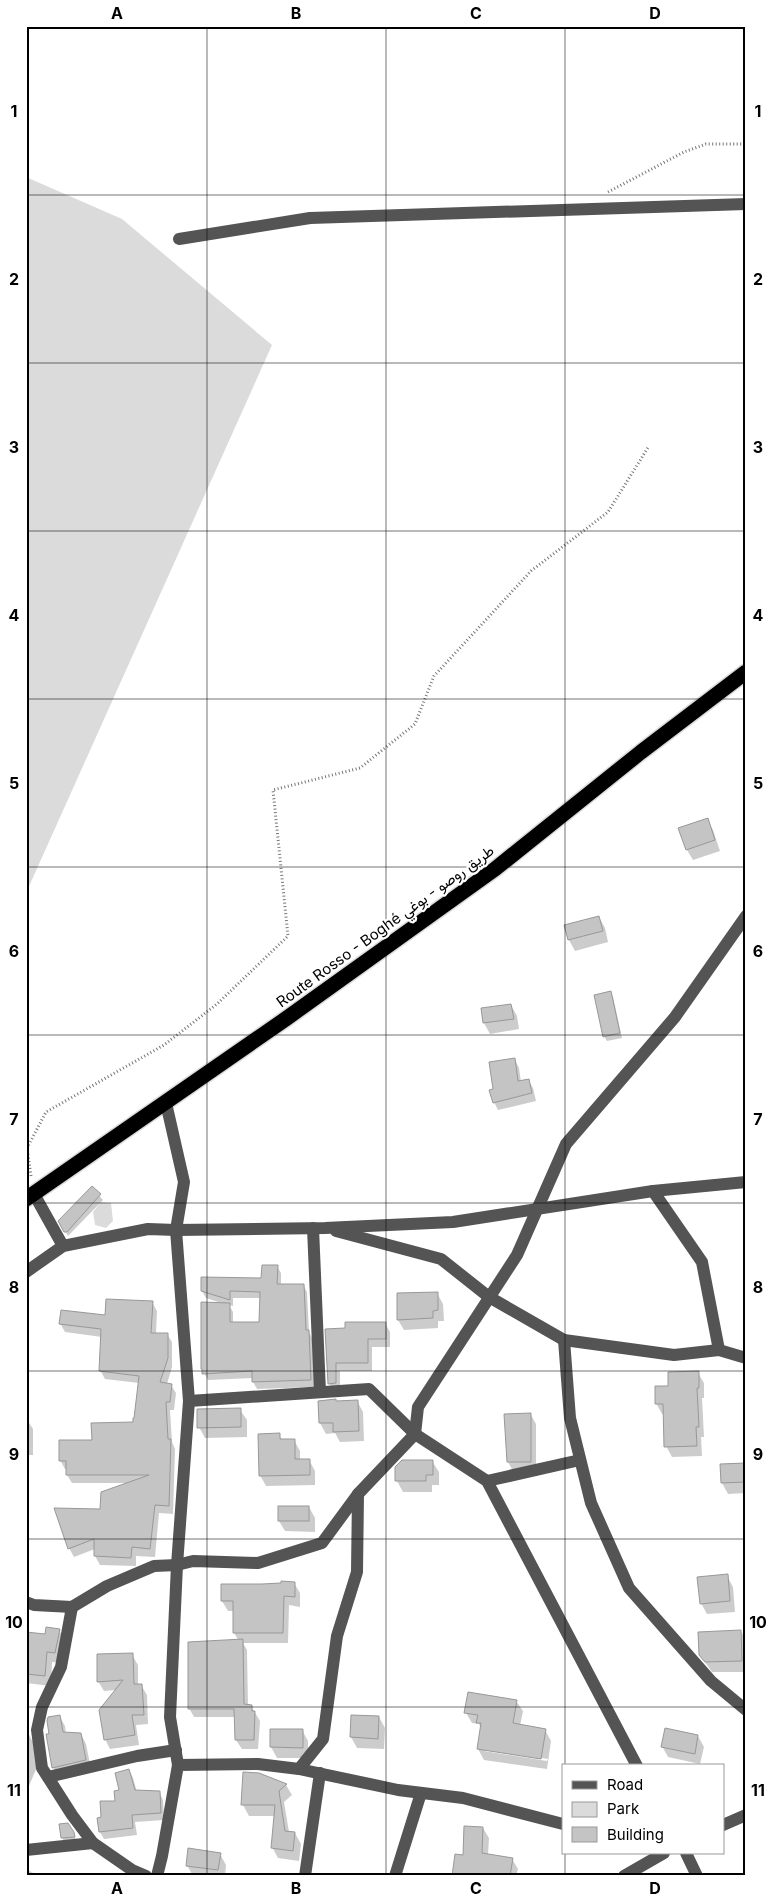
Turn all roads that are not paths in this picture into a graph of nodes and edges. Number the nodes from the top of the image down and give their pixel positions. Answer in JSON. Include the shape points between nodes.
{"nodes":[{"id":1,"x":745,"y":207,"type":"edge"},
{"id":2,"x":179,"y":239,"type":"dead end"},
{"id":3,"x":746,"y":672,"type":"edge"},
{"id":4,"x":746,"y":916,"type":"edge"},
{"id":5,"x":166,"y":1103,"type":"junction"},
{"id":6,"x":746,"y":1182,"type":"edge"},
{"id":7,"x":652,"y":1190,"type":"junction"},
{"id":8,"x":30,"y":1197,"type":"edge"},
{"id":9,"x":538,"y":1209,"type":"junction"},
{"id":10,"x":319,"y":1228,"type":"junction"},
{"id":11,"x":176,"y":1230,"type":"junction"},
{"id":12,"x":63,"y":1246,"type":"junction"},
{"id":13,"x":26,"y":1272,"type":"edge"},
{"id":14,"x":489,"y":1297,"type":"junction"},
{"id":15,"x":564,"y":1340,"type":"junction"},
{"id":16,"x":719,"y":1350,"type":"junction"},
{"id":17,"x":746,"y":1358,"type":"edge"},
{"id":18,"x":320,"y":1392,"type":"junction"},
{"id":19,"x":189,"y":1401,"type":"junction"},
{"id":20,"x":415,"y":1434,"type":"junction"},
{"id":21,"x":580,"y":1460,"type":"junction"},
{"id":22,"x":487,"y":1481,"type":"junction"},
{"id":23,"x":358,"y":1494,"type":"junction"},
{"id":24,"x":177,"y":1565,"type":"junction"},
{"id":25,"x":26,"y":1602,"type":"edge"},
{"id":26,"x":72,"y":1607,"type":"junction"},
{"id":27,"x":746,"y":1710,"type":"edge"},
{"id":28,"x":176,"y":1750,"type":"junction"},
{"id":29,"x":636,"y":1764,"type":"edge"},
{"id":30,"x":178,"y":1765,"type":"junction"},
{"id":31,"x":299,"y":1769,"type":"junction"},
{"id":32,"x":320,"y":1773,"type":"junction"},
{"id":33,"x":48,"y":1777,"type":"junction"},
{"id":34,"x":421,"y":1793,"type":"junction"},
{"id":35,"x":746,"y":1816,"type":"edge"},
{"id":36,"x":562,"y":1824,"type":"edge"},
{"id":37,"x":724,"y":1825,"type":"edge"},
{"id":38,"x":93,"y":1842,"type":"junction"},
{"id":39,"x":26,"y":1850,"type":"edge"},
{"id":40,"x":662,"y":1854,"type":"edge"},
{"id":41,"x":686,"y":1854,"type":"edge"},
{"id":42,"x":146,"y":1876,"type":"edge"},
{"id":43,"x":157,"y":1876,"type":"edge"},
{"id":44,"x":305,"y":1876,"type":"edge"},
{"id":45,"x":395,"y":1876,"type":"edge"},
{"id":46,"x":624,"y":1876,"type":"edge"},
{"id":47,"x":697,"y":1876,"type":"edge"}],
"edges":[{"from":1,"to":2,"type":"street","via":[[310,218]]},
{"from":3,"to":5,"type":"highway","name":"Route Rosso - Boghé طريق روصو - بوغي","via":[[495,869]]},
{"from":4,"to":9,"type":"street","via":[[675,1018],[566,1144]]},
{"from":5,"to":8,"type":"highway","name":"Route Rosso - Boghé طريق روصو - بوغي"},
{"from":5,"to":11,"type":"street","via":[[184,1182]]},
{"from":6,"to":7,"type":"street"},
{"from":7,"to":9,"type":"street"},
{"from":7,"to":16,"type":"street","via":[[702,1262]]},
{"from":8,"to":12,"type":"street"},
{"from":9,"to":10,"type":"street","via":[[453,1222]]},
{"from":9,"to":14,"type":"street","via":[[517,1255]]},
{"from":10,"to":11,"type":"street"},
{"from":10,"to":14,"type":"street","via":[[441,1259]]},
{"from":10,"to":18,"type":"street"},
{"from":11,"to":12,"type":"street","via":[[148,1229]]},
{"from":11,"to":19,"type":"street"},
{"from":12,"to":13,"type":"street"},
{"from":14,"to":15,"type":"street"},
{"from":14,"to":20,"type":"street","via":[[418,1407]]},
{"from":15,"to":16,"type":"street","via":[[674,1355]]},
{"from":15,"to":21,"type":"street","via":[[570,1418]]},
{"from":16,"to":17,"type":"street"},
{"from":18,"to":19,"type":"street"},
{"from":18,"to":20,"type":"street","via":[[369,1389]]},
{"from":19,"to":24,"type":"street"},
{"from":20,"to":22,"type":"street"},
{"from":20,"to":23,"type":"street"},
{"from":21,"to":22,"type":"street"},
{"from":21,"to":27,"type":"street","via":[[591,1503],[629,1588],[711,1680]]},
{"from":22,"to":29,"type":"street"},
{"from":23,"to":24,"type":"street","via":[[322,1543],[258,1563],[192,1561]]},
{"from":23,"to":31,"type":"street","via":[[357,1572],[337,1636],[323,1739]]},
{"from":24,"to":26,"type":"street","via":[[154,1566],[108,1586]]},
{"from":24,"to":28,"type":"street","via":[[170,1717]]},
{"from":25,"to":26,"type":"street"},
{"from":26,"to":33,"type":"street","via":[[61,1667],[42,1707],[37,1730],[42,1768]]},
{"from":28,"to":30,"type":"street"},
{"from":28,"to":33,"type":"street"},
{"from":30,"to":31,"type":"street","via":[[258,1764]]},
{"from":30,"to":43,"type":"street"},
{"from":31,"to":32,"type":"street"},
{"from":32,"to":34,"type":"street"},
{"from":32,"to":44,"type":"street"},
{"from":33,"to":38,"type":"street"},
{"from":34,"to":36,"type":"street","via":[[463,1798]]},
{"from":34,"to":45,"type":"street"},
{"from":35,"to":37,"type":"street"},
{"from":38,"to":39,"type":"street"},
{"from":38,"to":42,"type":"street","via":[[132,1870]]},
{"from":40,"to":46,"type":"street"},
{"from":41,"to":47,"type":"street"}]}
